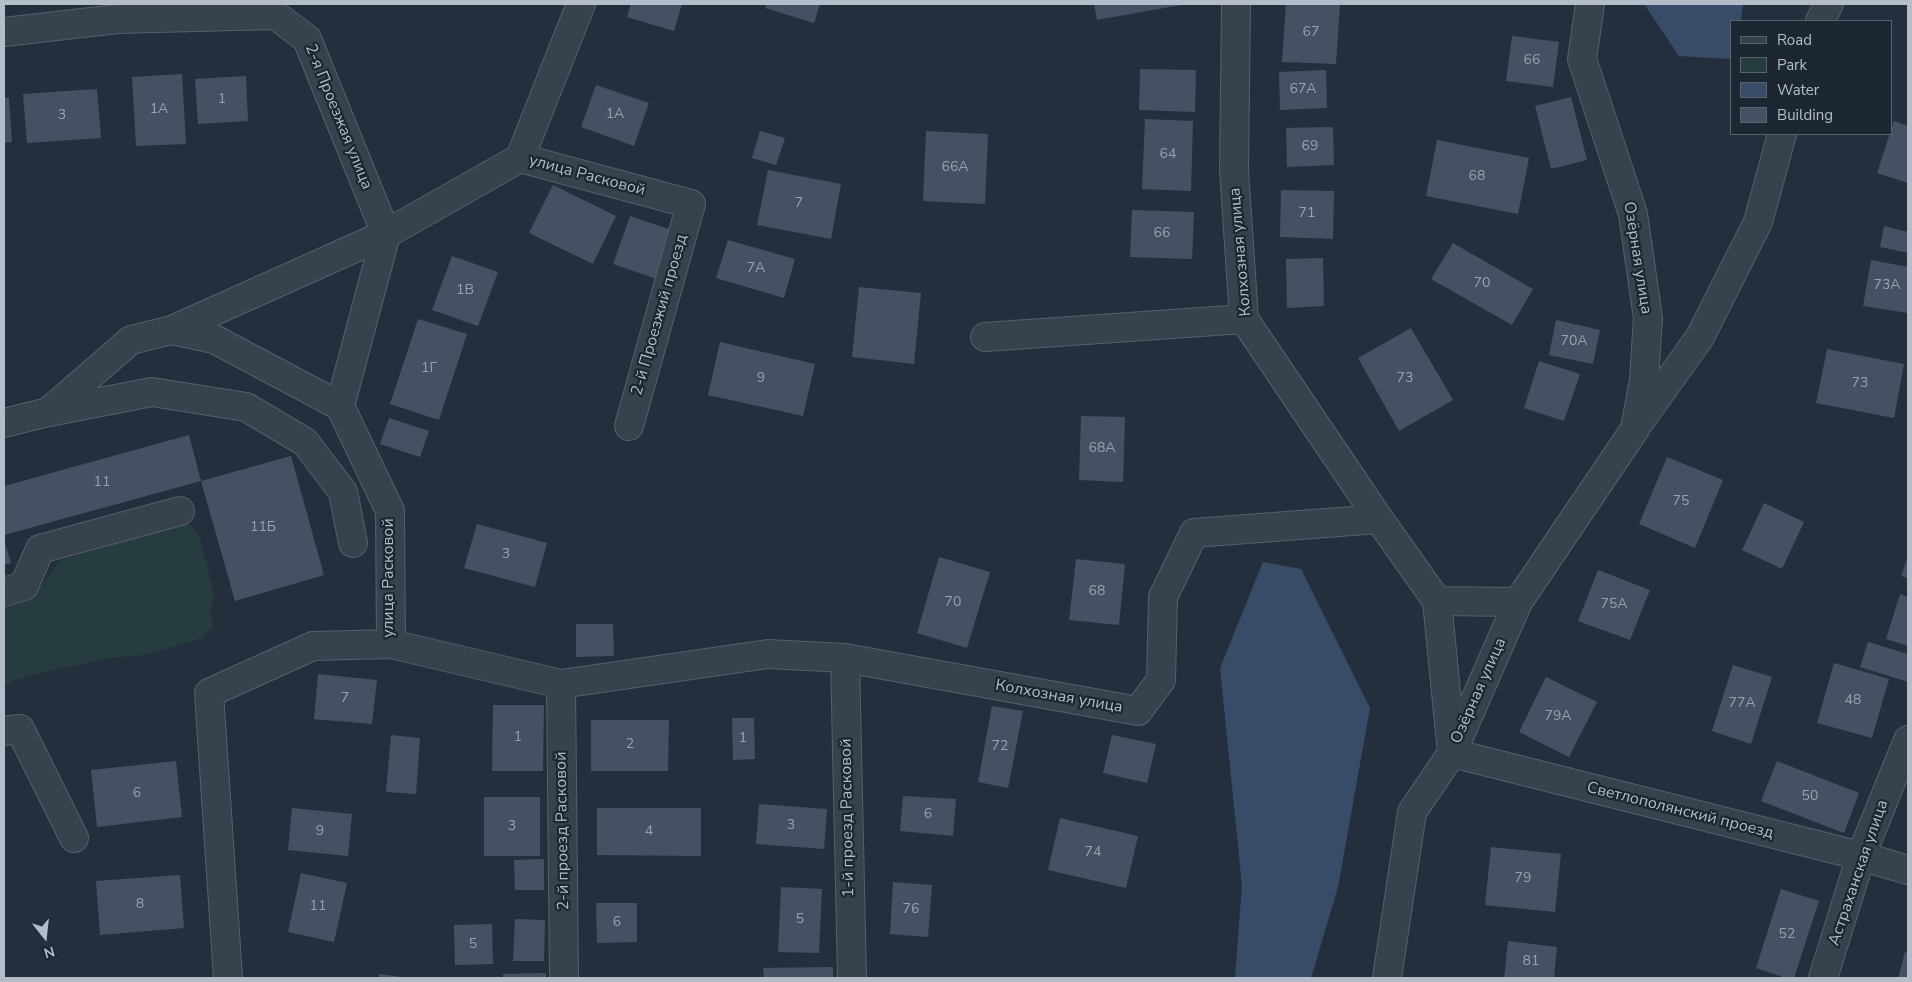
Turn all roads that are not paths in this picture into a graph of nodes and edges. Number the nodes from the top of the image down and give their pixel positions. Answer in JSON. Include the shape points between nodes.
{"nodes":[{"id":1,"x":581,"y":4,"type":"edge"},
{"id":2,"x":1236,"y":4,"type":"edge"},
{"id":3,"x":1590,"y":4,"type":"edge"},
{"id":4,"x":1829,"y":4,"type":"edge"},
{"id":5,"x":1821,"y":20,"type":"edge"},
{"id":6,"x":4,"y":32,"type":"edge"},
{"id":7,"x":1782,"y":135,"type":"edge"},
{"id":8,"x":520,"y":158,"type":"junction"},
{"id":9,"x":691,"y":204,"type":"joint"},
{"id":10,"x":386,"y":234,"type":"junction"},
{"id":11,"x":1244,"y":319,"type":"junction"},
{"id":12,"x":172,"y":330,"type":"junction"},
{"id":13,"x":985,"y":337,"type":"dead end"},
{"id":14,"x":340,"y":406,"type":"junction"},
{"id":15,"x":48,"y":412,"type":"junction"},
{"id":16,"x":4,"y":423,"type":"edge"},
{"id":17,"x":630,"y":426,"type":"dead end"},
{"id":18,"x":1635,"y":429,"type":"junction"},
{"id":19,"x":180,"y":511,"type":"dead end"},
{"id":20,"x":1379,"y":519,"type":"junction"},
{"id":21,"x":353,"y":543,"type":"dead end"},
{"id":22,"x":4,"y":592,"type":"edge"},
{"id":23,"x":1437,"y":601,"type":"junction"},
{"id":24,"x":1518,"y":602,"type":"junction"},
{"id":25,"x":391,"y":644,"type":"junction"},
{"id":26,"x":845,"y":658,"type":"junction"},
{"id":27,"x":561,"y":684,"type":"junction"},
{"id":28,"x":4,"y":731,"type":"edge"},
{"id":29,"x":1908,"y":740,"type":"edge"},
{"id":30,"x":1452,"y":753,"type":"junction"},
{"id":31,"x":74,"y":838,"type":"dead end"},
{"id":32,"x":1861,"y":856,"type":"junction"},
{"id":33,"x":1908,"y":870,"type":"edge"},
{"id":34,"x":228,"y":978,"type":"edge"},
{"id":35,"x":564,"y":978,"type":"edge"},
{"id":36,"x":852,"y":978,"type":"edge"},
{"id":37,"x":1387,"y":978,"type":"edge"},
{"id":38,"x":1823,"y":978,"type":"edge"}],
"edges":[{"from":1,"to":8,"type":"street"},
{"from":2,"to":11,"type":"street","name":"Колхозная улица","via":[[1234,170]]},
{"from":3,"to":18,"type":"street","name":"Озёрная улица","via":[[1582,59],[1633,214],[1648,318],[1644,380]]},
{"from":4,"to":5,"type":"street"},
{"from":6,"to":10,"type":"street","name":"2-я Проезжая улица","via":[[117,18],[275,15],[306,39]]},
{"from":7,"to":18,"type":"street","name":"Озёрная улица","via":[[1758,222],[1700,337]]},
{"from":8,"to":9,"type":"street","name":"улица Расковой"},
{"from":8,"to":10,"type":"street","name":"улица Расковой"},
{"from":9,"to":17,"type":"street","name":"2-й Проезжий проезд"},
{"from":10,"to":12,"type":"street","name":"улица Расковой"},
{"from":10,"to":14,"type":"street"},
{"from":11,"to":13,"type":"street"},
{"from":11,"to":20,"type":"street","name":"Колхозная улица"},
{"from":12,"to":14,"type":"street","via":[[214,339]]},
{"from":12,"to":15,"type":"street","name":"улица Расковой","via":[[131,340]]},
{"from":14,"to":25,"type":"street","name":"улица Расковой","via":[[390,511]]},
{"from":15,"to":16,"type":"street"},
{"from":15,"to":21,"type":"street","via":[[152,392],[246,407],[305,442],[343,492]]},
{"from":18,"to":24,"type":"street","name":"Озёрная улица"},
{"from":19,"to":22,"type":"street","via":[[40,549],[24,586]]},
{"from":20,"to":23,"type":"street","name":"Колхозная улица"},
{"from":20,"to":26,"type":"street","name":"Колхозная улица","via":[[1194,533],[1163,597],[1161,680],[1138,711]]},
{"from":23,"to":24,"type":"street"},
{"from":23,"to":30,"type":"street","name":"Колхозная улица"},
{"from":24,"to":30,"type":"street","name":"Озёрная улица"},
{"from":25,"to":27,"type":"street"},
{"from":25,"to":34,"type":"street","name":"улица Расковой","via":[[313,646],[209,693]]},
{"from":26,"to":27,"type":"street","via":[[768,654]]},
{"from":26,"to":36,"type":"street","name":"1-й проезд Расковой"},
{"from":27,"to":35,"type":"street","name":"2-й проезд Расковой"},
{"from":28,"to":31,"type":"street","via":[[20,729]]},
{"from":29,"to":32,"type":"street","name":"Астраханская улица"},
{"from":30,"to":32,"type":"street","name":"Светлополянский проезд"},
{"from":30,"to":37,"type":"street","name":"Озёрная улица","via":[[1412,812]]},
{"from":32,"to":33,"type":"street","name":"Светлополянский проезд"},
{"from":32,"to":38,"type":"street","name":"Астраханская улица"}]}
